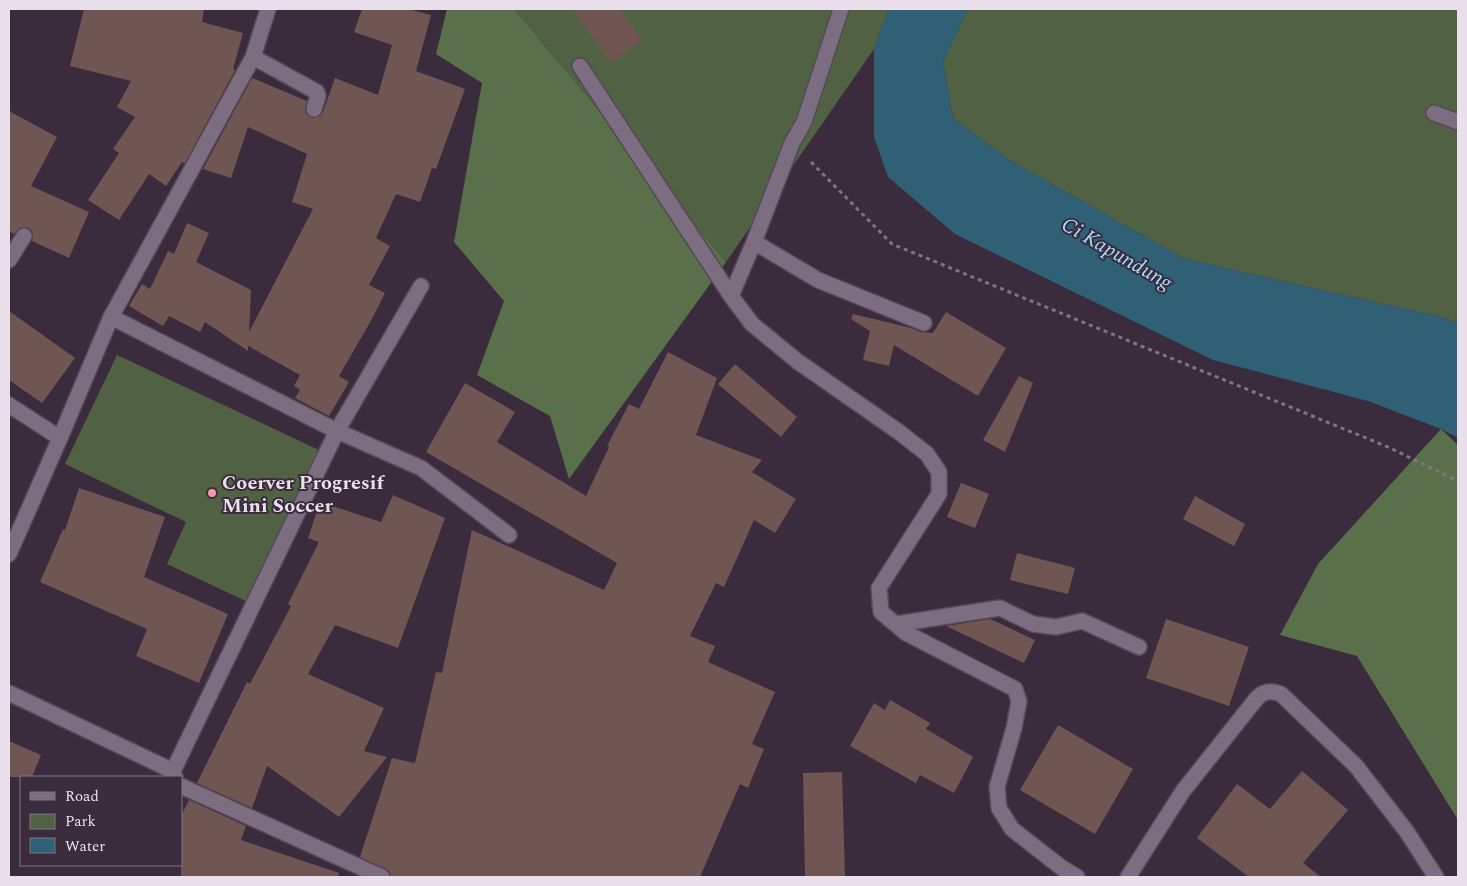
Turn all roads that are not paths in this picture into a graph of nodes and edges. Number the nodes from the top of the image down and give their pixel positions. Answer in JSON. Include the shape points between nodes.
{"nodes":[{"id":1,"x":268,"y":9,"type":"edge"},
{"id":2,"x":841,"y":9,"type":"edge"},
{"id":3,"x":253,"y":57,"type":"junction"},
{"id":4,"x":580,"y":66,"type":"dead end"},
{"id":5,"x":314,"y":109,"type":"dead end"},
{"id":6,"x":1434,"y":113,"type":"dead end"},
{"id":7,"x":1458,"y":122,"type":"edge"},
{"id":8,"x":24,"y":236,"type":"dead end"},
{"id":9,"x":754,"y":242,"type":"junction"},
{"id":10,"x":9,"y":260,"type":"edge"},
{"id":11,"x":421,"y":286,"type":"dead end"},
{"id":12,"x":731,"y":296,"type":"junction"},
{"id":13,"x":112,"y":317,"type":"junction"},
{"id":14,"x":924,"y":323,"type":"dead end"},
{"id":15,"x":9,"y":405,"type":"edge"},
{"id":16,"x":337,"y":430,"type":"junction"},
{"id":17,"x":60,"y":438,"type":"junction"},
{"id":18,"x":509,"y":534,"type":"dead end"},
{"id":19,"x":9,"y":554,"type":"edge"},
{"id":20,"x":896,"y":624,"type":"junction"},
{"id":21,"x":1139,"y":647,"type":"dead end"},
{"id":22,"x":9,"y":694,"type":"edge"},
{"id":23,"x":175,"y":774,"type":"edge"},
{"id":24,"x":182,"y":786,"type":"edge"},
{"id":25,"x":1061,"y":873,"type":"edge"},
{"id":26,"x":382,"y":877,"type":"edge"},
{"id":27,"x":1077,"y":877,"type":"edge"},
{"id":28,"x":1128,"y":877,"type":"edge"},
{"id":29,"x":1436,"y":877,"type":"edge"}],
"edges":[{"from":1,"to":3,"type":"street"},
{"from":2,"to":9,"type":"street","via":[[804,122],[792,143]]},
{"from":3,"to":5,"type":"street","via":[[317,92]]},
{"from":3,"to":13,"type":"street"},
{"from":4,"to":12,"type":"street"},
{"from":6,"to":7,"type":"street"},
{"from":8,"to":10,"type":"street"},
{"from":9,"to":12,"type":"street"},
{"from":9,"to":14,"type":"street","via":[[818,280]]},
{"from":11,"to":16,"type":"street"},
{"from":12,"to":20,"type":"street","via":[[752,324],[797,361],[927,454],[939,472],[939,494],[878,588],[881,612]]},
{"from":13,"to":16,"type":"street"},
{"from":13,"to":17,"type":"street"},
{"from":15,"to":17,"type":"street"},
{"from":16,"to":18,"type":"street","via":[[421,468]]},
{"from":16,"to":23,"type":"street"},
{"from":17,"to":19,"type":"street"},
{"from":20,"to":21,"type":"street","via":[[1000,608],[1033,624],[1056,627],[1082,621]]},
{"from":20,"to":25,"type":"street","via":[[906,633],[1016,689],[1019,701],[1014,728],[997,787],[999,808],[1012,829]]},
{"from":22,"to":23,"type":"street"},
{"from":24,"to":26,"type":"street"},
{"from":25,"to":27,"type":"street"},
{"from":28,"to":29,"type":"street","via":[[1183,791],[1261,693],[1268,691],[1281,694],[1356,766],[1407,832]]}]}
